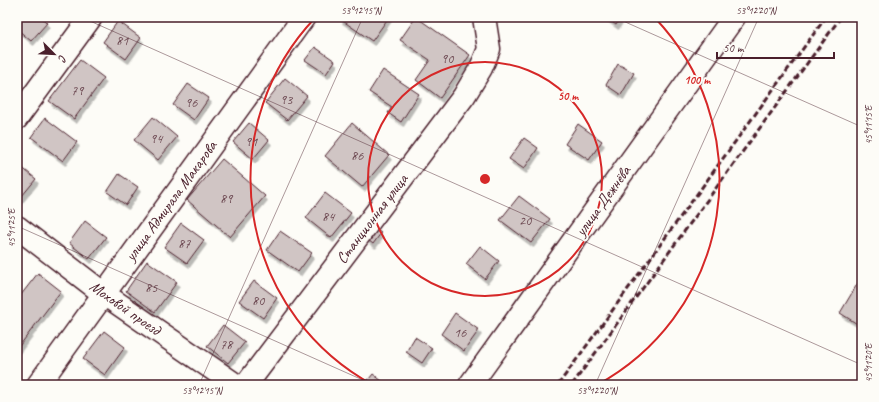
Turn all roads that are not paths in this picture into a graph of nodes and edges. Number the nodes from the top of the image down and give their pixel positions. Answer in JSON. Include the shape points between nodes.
{"nodes":[{"id":1,"x":91,"y":17,"type":"edge"},
{"id":2,"x":304,"y":17,"type":"edge"},
{"id":3,"x":484,"y":17,"type":"edge"},
{"id":4,"x":734,"y":17,"type":"edge"},
{"id":5,"x":17,"y":118,"type":"edge"},
{"id":6,"x":17,"y":227,"type":"edge"},
{"id":7,"x":104,"y":294,"type":"junction"},
{"id":8,"x":38,"y":385,"type":"edge"},
{"id":9,"x":236,"y":385,"type":"edge"},
{"id":10,"x":246,"y":385,"type":"edge"},
{"id":11,"x":470,"y":385,"type":"edge"}],
"edges":[{"from":1,"to":5,"type":"street"},
{"from":2,"to":7,"type":"street","name":"улица Адмирала Макарова"},
{"from":3,"to":10,"type":"street","name":"Станционная улица","via":[[489,49],[482,68],[464,96]]},
{"from":4,"to":11,"type":"street","name":"улица Дежнёва"},
{"from":6,"to":7,"type":"street","name":"Моховой проезд"},
{"from":7,"to":8,"type":"street","name":"улица Адмирала Макарова"},
{"from":7,"to":9,"type":"street","name":"Моховой проезд"}]}
